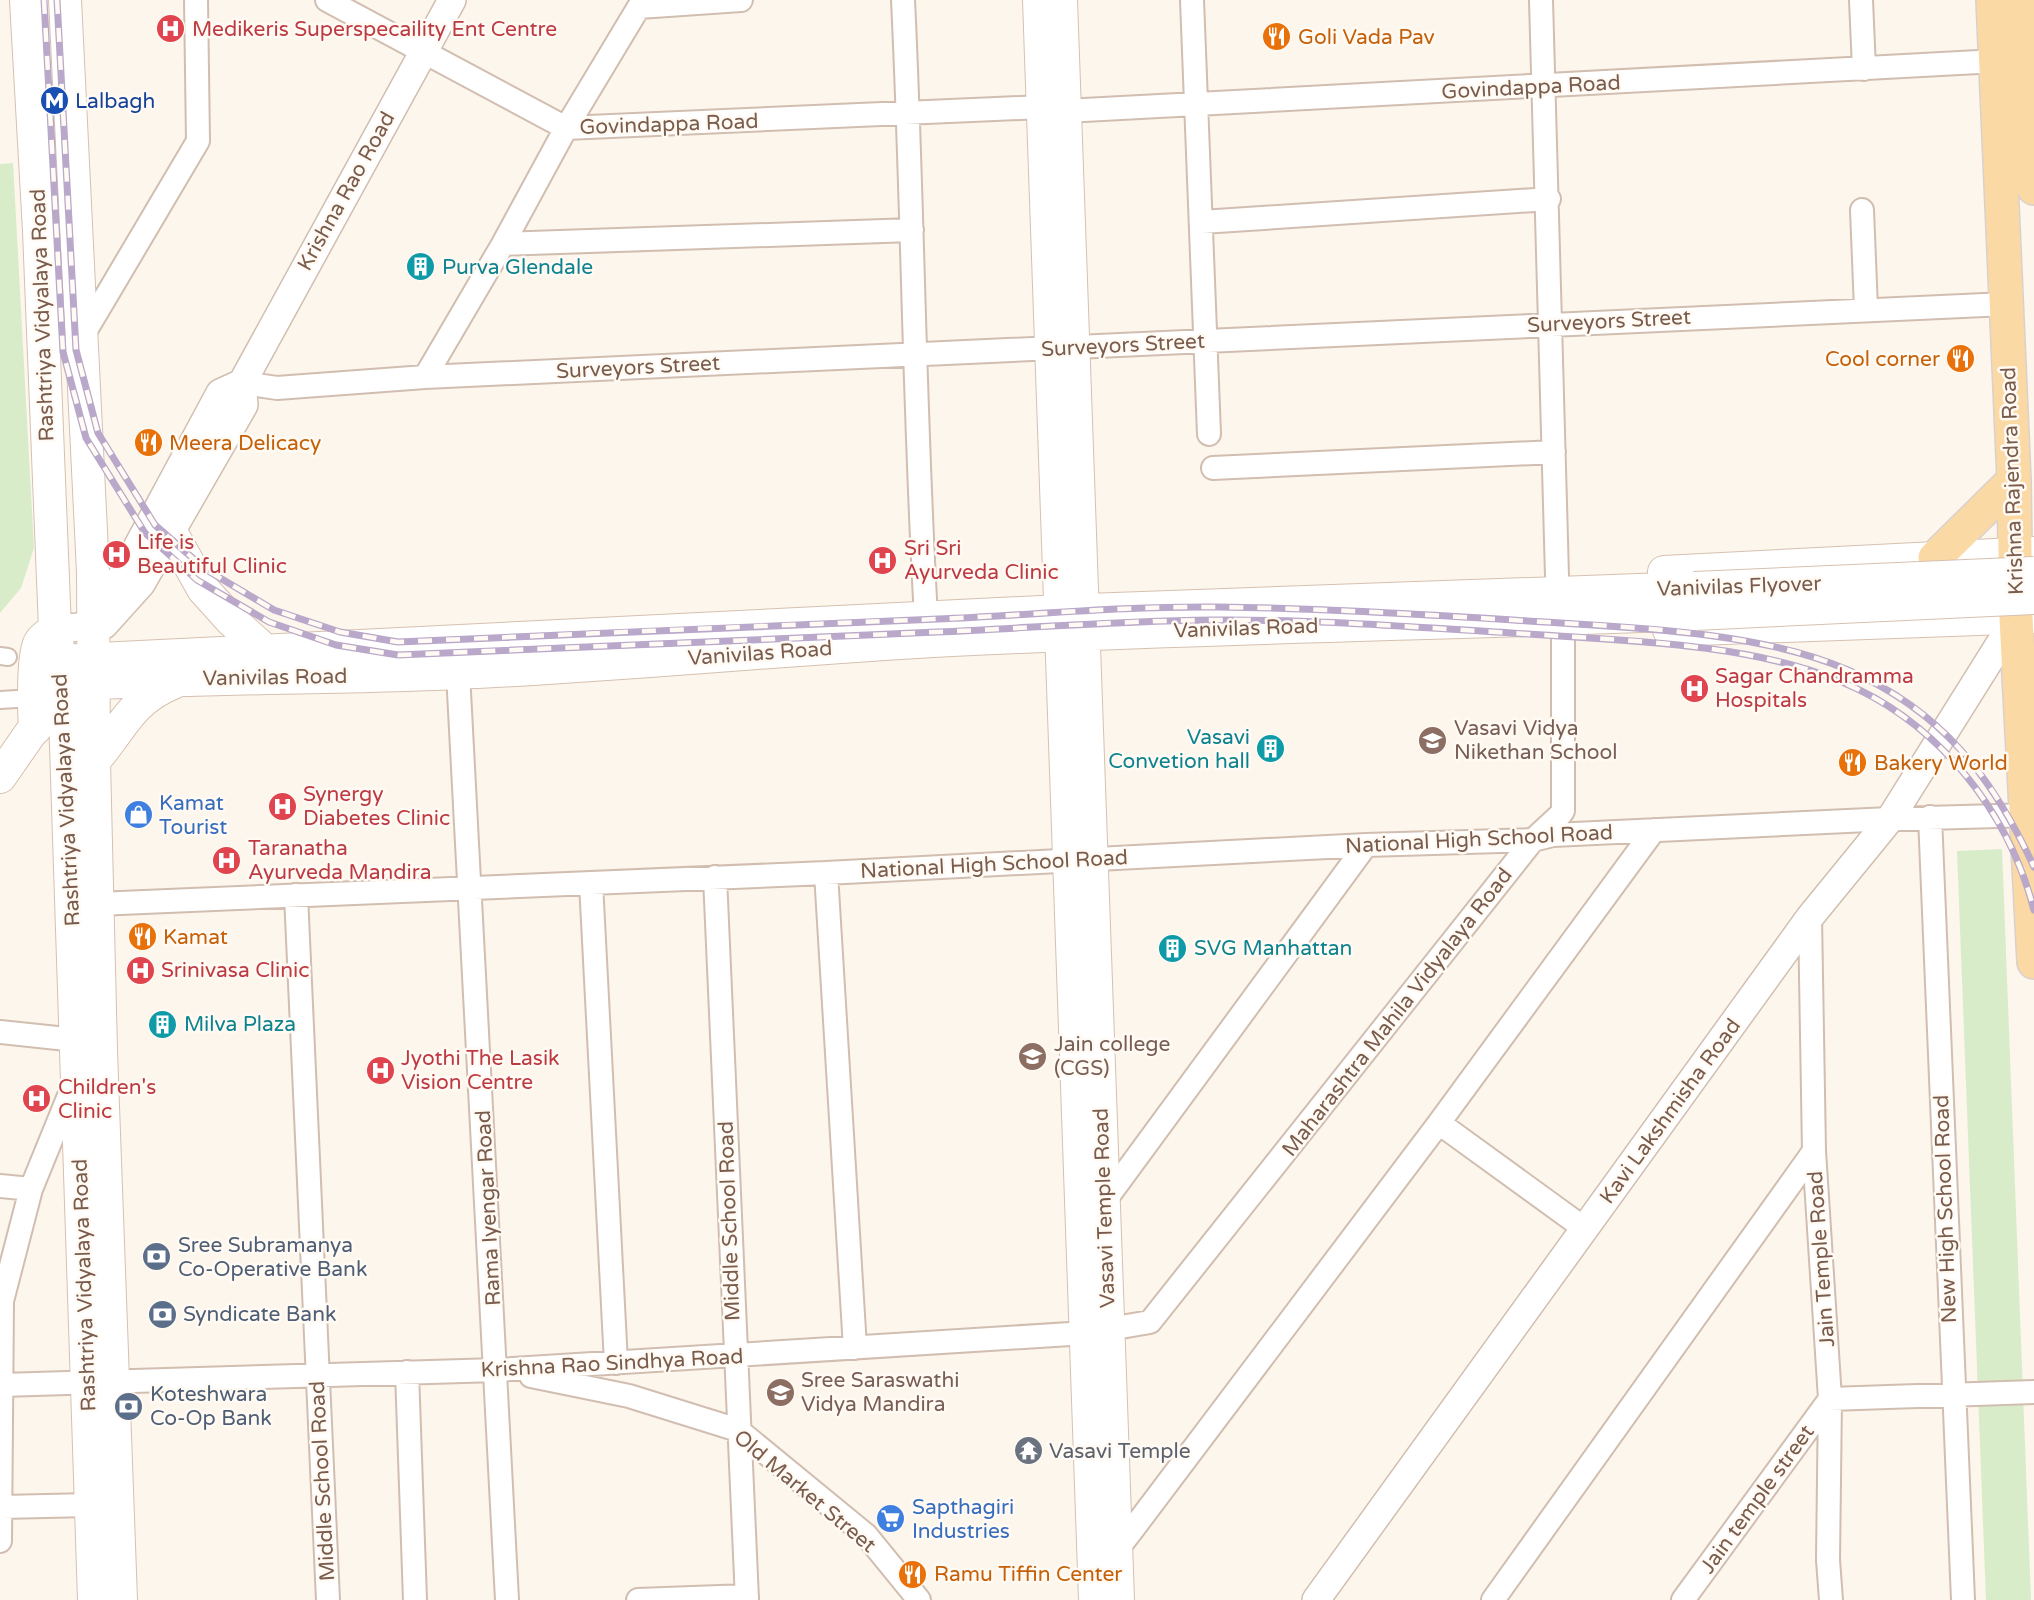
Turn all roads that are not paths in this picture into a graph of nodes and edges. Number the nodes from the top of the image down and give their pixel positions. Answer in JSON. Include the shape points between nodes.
{"nodes":[{"id":1,"x":26,"y":0,"type":"edge"},
{"id":2,"x":65,"y":0,"type":"edge"},
{"id":3,"x":196,"y":0,"type":"edge"},
{"id":4,"x":327,"y":0,"type":"edge"},
{"id":5,"x":452,"y":0,"type":"edge"},
{"id":6,"x":741,"y":0,"type":"edge"},
{"id":7,"x":903,"y":0,"type":"edge"},
{"id":8,"x":1039,"y":0,"type":"edge"},
{"id":9,"x":1062,"y":0,"type":"edge"},
{"id":10,"x":1192,"y":0,"type":"edge"},
{"id":11,"x":1541,"y":0,"type":"edge"},
{"id":12,"x":1861,"y":0,"type":"edge"},
{"id":13,"x":1993,"y":0,"type":"edge"},
{"id":14,"x":2025,"y":0,"type":"edge"},
{"id":15,"x":641,"y":3,"type":"edge"},
{"id":16,"x":424,"y":50,"type":"junction"},
{"id":17,"x":2020,"y":58,"type":"edge"},
{"id":18,"x":1864,"y":69,"type":"junction"},
{"id":19,"x":1546,"y":86,"type":"junction"},
{"id":20,"x":1197,"y":106,"type":"junction"},
{"id":21,"x":1054,"y":109,"type":"junction"},
{"id":22,"x":908,"y":114,"type":"junction"},
{"id":23,"x":566,"y":129,"type":"junction"},
{"id":24,"x":2034,"y":188,"type":"edge"},
{"id":25,"x":1549,"y":199,"type":"junction"},
{"id":26,"x":1862,"y":210,"type":"dead end"},
{"id":27,"x":1202,"y":222,"type":"junction"},
{"id":28,"x":912,"y":230,"type":"junction"},
{"id":29,"x":502,"y":244,"type":"junction"},
{"id":30,"x":2006,"y":304,"type":"junction"},
{"id":31,"x":1866,"y":309,"type":"junction"},
{"id":32,"x":1550,"y":324,"type":"junction"},
{"id":33,"x":82,"y":337,"type":"junction"},
{"id":34,"x":1206,"y":341,"type":"junction"},
{"id":35,"x":1062,"y":348,"type":"junction"},
{"id":36,"x":917,"y":355,"type":"junction"},
{"id":37,"x":424,"y":377,"type":"junction"},
{"id":38,"x":242,"y":383,"type":"junction"},
{"id":39,"x":1209,"y":434,"type":"dead end"},
{"id":40,"x":1554,"y":452,"type":"junction"},
{"id":41,"x":1213,"y":468,"type":"dead end"},
{"id":42,"x":2014,"y":480,"type":"junction"},
{"id":43,"x":171,"y":532,"type":"junction"},
{"id":44,"x":1935,"y":558,"type":"junction"},
{"id":45,"x":2028,"y":560,"type":"edge"},
{"id":46,"x":1557,"y":576,"type":"junction"},
{"id":47,"x":1695,"y":601,"type":"junction"},
{"id":48,"x":1450,"y":610,"type":"junction"},
{"id":49,"x":2028,"y":611,"type":"edge"},
{"id":50,"x":926,"y":618,"type":"junction"},
{"id":51,"x":104,"y":620,"type":"junction"},
{"id":52,"x":1072,"y":623,"type":"junction"},
{"id":53,"x":55,"y":629,"type":"junction"},
{"id":54,"x":1563,"y":633,"type":"junction"},
{"id":55,"x":267,"y":652,"type":"junction"},
{"id":56,"x":78,"y":672,"type":"junction"},
{"id":57,"x":458,"y":673,"type":"junction"},
{"id":58,"x":183,"y":679,"type":"junction"},
{"id":59,"x":33,"y":698,"type":"junction"},
{"id":60,"x":0,"y":700,"type":"edge"},
{"id":61,"x":35,"y":729,"type":"junction"},
{"id":62,"x":94,"y":761,"type":"junction"},
{"id":63,"x":0,"y":777,"type":"edge"},
{"id":64,"x":2030,"y":815,"type":"edge"},
{"id":65,"x":1930,"y":818,"type":"junction"},
{"id":66,"x":1890,"y":819,"type":"junction"},
{"id":67,"x":1654,"y":830,"type":"junction"},
{"id":68,"x":1533,"y":840,"type":"junction"},
{"id":69,"x":1366,"y":844,"type":"junction"},
{"id":70,"x":1080,"y":859,"type":"junction"},
{"id":71,"x":826,"y":873,"type":"junction"},
{"id":72,"x":715,"y":878,"type":"junction"},
{"id":73,"x":591,"y":883,"type":"junction"},
{"id":74,"x":470,"y":888,"type":"junction"},
{"id":75,"x":296,"y":895,"type":"junction"},
{"id":76,"x":97,"y":904,"type":"junction"},
{"id":77,"x":1810,"y":917,"type":"junction"},
{"id":78,"x":2034,"y":962,"type":"edge"},
{"id":79,"x":0,"y":1032,"type":"edge"},
{"id":80,"x":76,"y":1040,"type":"junction"},
{"id":81,"x":1088,"y":1068,"type":"junction"},
{"id":82,"x":77,"y":1076,"type":"junction"},
{"id":83,"x":1439,"y":1123,"type":"junction"},
{"id":84,"x":1814,"y":1151,"type":"junction"},
{"id":85,"x":0,"y":1186,"type":"edge"},
{"id":86,"x":31,"y":1189,"type":"junction"},
{"id":87,"x":1104,"y":1202,"type":"junction"},
{"id":88,"x":1585,"y":1229,"type":"junction"},
{"id":89,"x":1,"y":1301,"type":"edge"},
{"id":90,"x":1097,"y":1332,"type":"junction"},
{"id":91,"x":855,"y":1348,"type":"junction"},
{"id":92,"x":735,"y":1355,"type":"junction"},
{"id":93,"x":616,"y":1363,"type":"junction"},
{"id":94,"x":497,"y":1370,"type":"junction"},
{"id":95,"x":406,"y":1372,"type":"junction"},
{"id":96,"x":317,"y":1376,"type":"junction"},
{"id":97,"x":101,"y":1383,"type":"junction"},
{"id":98,"x":2,"y":1385,"type":"junction"},
{"id":99,"x":2034,"y":1392,"type":"edge"},
{"id":100,"x":1952,"y":1394,"type":"junction"},
{"id":101,"x":1830,"y":1399,"type":"junction"},
{"id":102,"x":738,"y":1430,"type":"junction"},
{"id":103,"x":1,"y":1494,"type":"edge"},
{"id":104,"x":91,"y":1505,"type":"junction"},
{"id":105,"x":0,"y":1538,"type":"edge"},
{"id":106,"x":1105,"y":1551,"type":"junction"},
{"id":107,"x":747,"y":1598,"type":"edge"},
{"id":108,"x":94,"y":1600,"type":"edge"},
{"id":109,"x":121,"y":1600,"type":"edge"},
{"id":110,"x":328,"y":1600,"type":"edge"},
{"id":111,"x":415,"y":1600,"type":"edge"},
{"id":112,"x":507,"y":1600,"type":"edge"},
{"id":113,"x":638,"y":1600,"type":"edge"},
{"id":114,"x":919,"y":1600,"type":"edge"},
{"id":115,"x":1095,"y":1600,"type":"edge"},
{"id":116,"x":1118,"y":1600,"type":"edge"},
{"id":117,"x":1316,"y":1600,"type":"edge"},
{"id":118,"x":1493,"y":1600,"type":"edge"},
{"id":119,"x":1683,"y":1600,"type":"edge"},
{"id":120,"x":1831,"y":1600,"type":"edge"},
{"id":121,"x":1963,"y":1600,"type":"edge"}],
"edges":[{"from":1,"to":53,"type":"main road","name":"Rashtriya Vidyalaya Road"},
{"from":2,"to":33,"type":"main road","name":"Rashtriya Vidyalaya Road"},
{"from":3,"to":33,"type":"street","via":[[198,141]]},
{"from":4,"to":16,"type":"street","name":"Govindappa Road"},
{"from":5,"to":16,"type":"street","name":"Krishna Rao Road"},
{"from":6,"to":15,"type":"street"},
{"from":7,"to":22,"type":"street"},
{"from":8,"to":21,"type":"main road"},
{"from":9,"to":21,"type":"main road"},
{"from":10,"to":20,"type":"street"},
{"from":11,"to":19,"type":"street"},
{"from":12,"to":18,"type":"street"},
{"from":13,"to":17,"type":"main road","name":"Krishna Rajendra Road"},
{"from":14,"to":17,"type":"main road","name":"Krishna Rajendra Road"},
{"from":15,"to":23,"type":"street"},
{"from":16,"to":23,"type":"street","name":"Govindappa Road"},
{"from":16,"to":38,"type":"street","name":"Krishna Rao Road"},
{"from":17,"to":18,"type":"street","name":"Govindappa Road"},
{"from":17,"to":24,"type":"main road","name":"Krishna Rajendra Road"},
{"from":17,"to":30,"type":"main road","name":"Krishna Rajendra Road"},
{"from":18,"to":19,"type":"street","name":"Govindappa Road"},
{"from":19,"to":20,"type":"street","name":"Govindappa Road"},
{"from":19,"to":25,"type":"street"},
{"from":20,"to":21,"type":"street","name":"Govindappa Road"},
{"from":20,"to":27,"type":"street"},
{"from":21,"to":22,"type":"street","name":"Govindappa Road"},
{"from":21,"to":35,"type":"main road","name":"Vasavi Temple Road"},
{"from":22,"to":23,"type":"street","name":"Govindappa Road"},
{"from":22,"to":28,"type":"street"},
{"from":23,"to":29,"type":"street"},
{"from":25,"to":27,"type":"street"},
{"from":25,"to":32,"type":"street"},
{"from":26,"to":31,"type":"street"},
{"from":27,"to":34,"type":"street"},
{"from":28,"to":29,"type":"street"},
{"from":28,"to":36,"type":"street"},
{"from":29,"to":37,"type":"street"},
{"from":30,"to":31,"type":"street","name":"Surveyors Street"},
{"from":30,"to":42,"type":"main road","name":"Krishna Rajendra Road"},
{"from":31,"to":32,"type":"street","name":"Surveyors Street"},
{"from":32,"to":34,"type":"street","name":"Surveyors Street"},
{"from":32,"to":40,"type":"street"},
{"from":33,"to":51,"type":"main road","name":"Rashtriya Vidyalaya Road"},
{"from":34,"to":35,"type":"street","name":"Surveyors Street"},
{"from":34,"to":39,"type":"street"},
{"from":35,"to":36,"type":"street","name":"Surveyors Street"},
{"from":35,"to":52,"type":"main road","name":"Vasavi Temple Road"},
{"from":36,"to":37,"type":"street","name":"Surveyors Street"},
{"from":36,"to":50,"type":"street"},
{"from":37,"to":38,"type":"street","name":"Surveyors Street","via":[[277,388]]},
{"from":38,"to":43,"type":"street","name":"Krishna Rao Road","via":[[244,405]]},
{"from":38,"to":51,"type":"street","name":"Krishna Rao Road","via":[[220,393],[120,579]]},
{"from":40,"to":41,"type":"street"},
{"from":40,"to":46,"type":"street"},
{"from":42,"to":44,"type":"main road"},
{"from":42,"to":45,"type":"main road","name":"Krishna Rajendra Road"},
{"from":43,"to":51,"type":"street","name":"Krishna Rao Road","via":[[141,584]]},
{"from":43,"to":55,"type":"main road","via":[[203,589]]},
{"from":44,"to":45,"type":"main road"},
{"from":44,"to":46,"type":"main road"},
{"from":45,"to":47,"type":"main road","name":"Vanivilas Flyover","bridge":true},
{"from":45,"to":49,"type":"main road","name":"Krishna Rajendra Road"},
{"from":46,"to":48,"type":"main road","via":[[1486,583]]},
{"from":47,"to":48,"type":"main road","name":"Vanivilas Flyover"},
{"from":47,"to":49,"type":"main road","name":"Vanivilas Flyover","bridge":true},
{"from":48,"to":52,"type":"main road","name":"Vanivilas Road"},
{"from":48,"to":54,"type":"main road","via":[[1496,634]]},
{"from":49,"to":54,"type":"main road"},
{"from":49,"to":64,"type":"main road","name":"Krishna Rajendra Road"},
{"from":49,"to":66,"type":"street","name":"Kavi Lakshmisha Road"},
{"from":50,"to":52,"type":"main road","name":"Vanivilas Road"},
{"from":50,"to":55,"type":"main road","name":"Vanivilas Road"},
{"from":51,"to":53,"type":"street"},
{"from":51,"to":56,"type":"main road","name":"Rashtriya Vidyalaya Road"},
{"from":52,"to":57,"type":"main road","name":"Vanivilas Road","via":[[908,643]]},
{"from":52,"to":70,"type":"main road","name":"Vasavi Temple Road"},
{"from":53,"to":56,"type":"main road","name":"Rashtriya Vidyalaya Road"},
{"from":53,"to":59,"type":"main road","via":[[39,642]]},
{"from":54,"to":68,"type":"street","name":"Maharashtra Mahila Vidyalaya Road","via":[[1563,811]]},
{"from":55,"to":56,"type":"main road","name":"Vanivilas Road"},
{"from":56,"to":58,"type":"main road","name":"Vanivilas Road"},
{"from":56,"to":61,"type":"main road"},
{"from":56,"to":62,"type":"main road","name":"Rashtriya Vidyalaya Road"},
{"from":56,"to":80,"type":"main road","name":"Rashtriya Vidyalaya Road"},
{"from":57,"to":58,"type":"main road","name":"Vanivilas Road"},
{"from":57,"to":74,"type":"street","name":"Rama Iyengar Road"},
{"from":58,"to":62,"type":"main road","via":[[150,692]]},
{"from":59,"to":60,"type":"street"},
{"from":59,"to":61,"type":"main road"},
{"from":61,"to":63,"type":"main road"},
{"from":62,"to":76,"type":"main road","name":"Rashtriya Vidyalaya Road"},
{"from":64,"to":65,"type":"street"},
{"from":64,"to":78,"type":"main road","name":"Krishna Rajendra Road"},
{"from":65,"to":66,"type":"street"},
{"from":65,"to":100,"type":"street","name":"New High School Road"},
{"from":66,"to":67,"type":"street","name":"National High School Road"},
{"from":66,"to":77,"type":"street","name":"Kavi Lakshmisha Road"},
{"from":67,"to":68,"type":"street","name":"National High School Road"},
{"from":67,"to":83,"type":"street"},
{"from":68,"to":69,"type":"street","name":"National High School Road"},
{"from":68,"to":90,"type":"street","name":"Maharashtra Mahila Vidyalaya Road","via":[[1154,1318],[1146,1324]]},
{"from":69,"to":70,"type":"street","name":"National High School Road"},
{"from":69,"to":87,"type":"street"},
{"from":70,"to":71,"type":"street","name":"National High School Road"},
{"from":70,"to":81,"type":"main road","name":"Vasavi Temple Road"},
{"from":71,"to":72,"type":"street","name":"National High School Road"},
{"from":71,"to":91,"type":"street"},
{"from":72,"to":73,"type":"street","name":"National High School Road"},
{"from":72,"to":92,"type":"street","name":"Middle School Road"},
{"from":73,"to":74,"type":"street","name":"National High School Road"},
{"from":73,"to":93,"type":"street"},
{"from":74,"to":75,"type":"street","name":"National High School Road"},
{"from":74,"to":94,"type":"street","name":"Rama Iyengar Road"},
{"from":75,"to":76,"type":"street","name":"National High School Road"},
{"from":75,"to":96,"type":"street","name":"Middle School Road"},
{"from":76,"to":97,"type":"main road","name":"Rashtriya Vidyalaya Road"},
{"from":77,"to":84,"type":"street","name":"Jain Temple Road"},
{"from":77,"to":88,"type":"street","name":"Kavi Lakshmisha Road"},
{"from":79,"to":80,"type":"street"},
{"from":80,"to":82,"type":"main road","name":"Rashtriya Vidyalaya Road"},
{"from":81,"to":87,"type":"main road","name":"Vasavi Temple Road"},
{"from":81,"to":90,"type":"main road","name":"Vasavi Temple Road"},
{"from":82,"to":86,"type":"street"},
{"from":82,"to":97,"type":"main road","name":"Rashtriya Vidyalaya Road"},
{"from":83,"to":88,"type":"street"},
{"from":83,"to":106,"type":"street"},
{"from":84,"to":101,"type":"street","name":"Jain Temple Road"},
{"from":84,"to":118,"type":"street"},
{"from":85,"to":86,"type":"street"},
{"from":86,"to":89,"type":"street"},
{"from":87,"to":90,"type":"main road","name":"Vasavi Temple Road"},
{"from":88,"to":117,"type":"street","name":"Kavi Lakshmisha Road"},
{"from":89,"to":98,"type":"street"},
{"from":90,"to":91,"type":"street","name":"Krishna Rao Sindhya Road"},
{"from":90,"to":106,"type":"main road","name":"Vasavi Temple Road"},
{"from":91,"to":92,"type":"street","name":"Krishna Rao Sindhya Road"},
{"from":92,"to":93,"type":"street","name":"Krishna Rao Sindhya Road"},
{"from":92,"to":102,"type":"street","name":"Middle School Road"},
{"from":93,"to":94,"type":"street","name":"Krishna Rao Sindhya Road"},
{"from":94,"to":95,"type":"street","name":"Krishna Rao Sindhya Road"},
{"from":94,"to":102,"type":"street","name":"Old Market Street","via":[[629,1396]]},
{"from":94,"to":112,"type":"street","name":"Rama Iyengar Road"},
{"from":95,"to":96,"type":"street","name":"Krishna Rao Sindhya Road"},
{"from":95,"to":111,"type":"street"},
{"from":96,"to":97,"type":"street","name":"Krishna Rao Sindhya Road"},
{"from":96,"to":110,"type":"street","name":"Middle School Road"},
{"from":97,"to":98,"type":"street","name":"Krishna Rao Sindhya Road"},
{"from":97,"to":104,"type":"main road","name":"Rashtriya Vidyalaya Road"},
{"from":97,"to":109,"type":"main road","name":"Rashtriya Vidyalaya Road"},
{"from":98,"to":103,"type":"street"},
{"from":99,"to":100,"type":"street"},
{"from":100,"to":101,"type":"street"},
{"from":100,"to":121,"type":"street","name":"New High School Road"},
{"from":101,"to":119,"type":"street","name":"Jain temple street"},
{"from":101,"to":120,"type":"street","name":"Jain Temple Road"},
{"from":102,"to":107,"type":"street","name":"Middle School Road"},
{"from":102,"to":114,"type":"street","name":"Old Market Street","via":[[866,1535]]},
{"from":103,"to":104,"type":"street"},
{"from":103,"to":105,"type":"street"},
{"from":104,"to":108,"type":"main road","name":"Rashtriya Vidyalaya Road"},
{"from":106,"to":115,"type":"main road","name":"Vasavi Temple Road"},
{"from":106,"to":116,"type":"main road","name":"Vasavi Temple Road"},
{"from":107,"to":113,"type":"street"}]}
